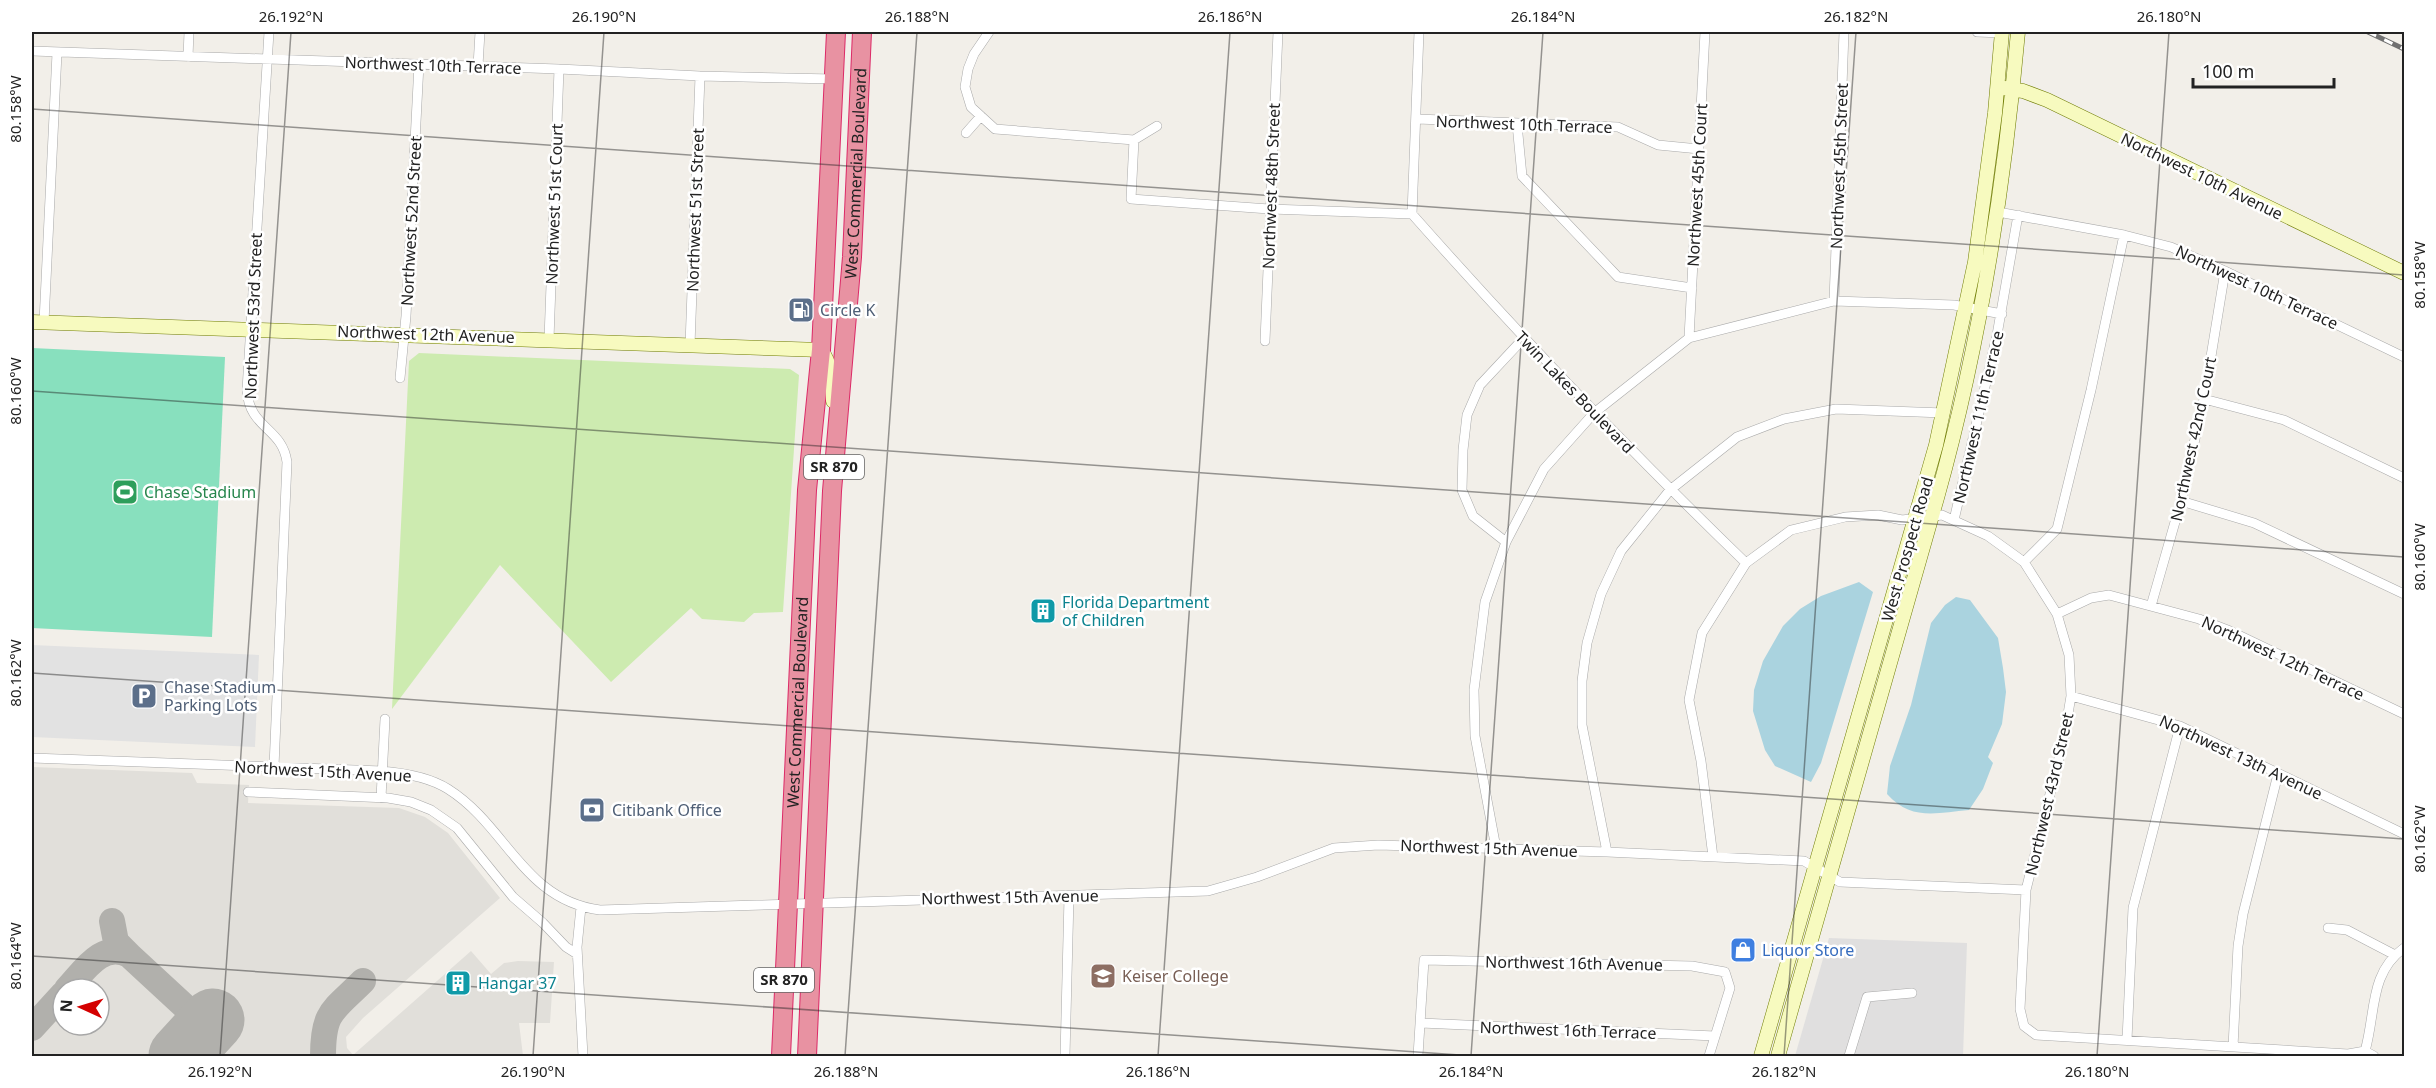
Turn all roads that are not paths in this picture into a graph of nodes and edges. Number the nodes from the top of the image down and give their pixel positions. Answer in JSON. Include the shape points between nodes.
{"nodes":[{"id":1,"x":189,"y":32,"type":"edge"},
{"id":2,"x":268,"y":32,"type":"edge"},
{"id":3,"x":480,"y":32,"type":"edge"},
{"id":4,"x":836,"y":32,"type":"edge"},
{"id":5,"x":862,"y":32,"type":"edge"},
{"id":6,"x":989,"y":32,"type":"edge"},
{"id":7,"x":1278,"y":32,"type":"edge"},
{"id":8,"x":1419,"y":32,"type":"edge"},
{"id":9,"x":1705,"y":32,"type":"edge"},
{"id":10,"x":1844,"y":32,"type":"edge"},
{"id":11,"x":1977,"y":32,"type":"edge"},
{"id":12,"x":2002,"y":32,"type":"edge"},
{"id":13,"x":2018,"y":32,"type":"edge"},
{"id":14,"x":32,"y":51,"type":"edge"},
{"id":15,"x":57,"y":53,"type":"junction"},
{"id":16,"x":188,"y":57,"type":"junction"},
{"id":17,"x":268,"y":59,"type":"junction"},
{"id":18,"x":419,"y":64,"type":"junction"},
{"id":19,"x":478,"y":66,"type":"junction"},
{"id":20,"x":559,"y":69,"type":"junction"},
{"id":21,"x":700,"y":76,"type":"junction"},
{"id":22,"x":834,"y":79,"type":"junction"},
{"id":23,"x":1998,"y":87,"type":"junction"},
{"id":24,"x":2013,"y":89,"type":"junction"},
{"id":25,"x":981,"y":116,"type":"junction"},
{"id":26,"x":1417,"y":119,"type":"junction"},
{"id":27,"x":1517,"y":124,"type":"junction"},
{"id":28,"x":1157,"y":126,"type":"dead end"},
{"id":29,"x":966,"y":133,"type":"dead end"},
{"id":30,"x":1134,"y":140,"type":"junction"},
{"id":31,"x":1699,"y":149,"type":"junction"},
{"id":32,"x":830,"y":167,"type":"junction"},
{"id":33,"x":1269,"y":209,"type":"junction"},
{"id":34,"x":1998,"y":212,"type":"junction"},
{"id":35,"x":1412,"y":214,"type":"junction"},
{"id":36,"x":2018,"y":215,"type":"junction"},
{"id":37,"x":2124,"y":235,"type":"junction"},
{"id":38,"x":2225,"y":271,"type":"junction"},
{"id":39,"x":2404,"y":273,"type":"edge"},
{"id":40,"x":1692,"y":288,"type":"junction"},
{"id":41,"x":1834,"y":301,"type":"junction"},
{"id":42,"x":1966,"y":306,"type":"junction"},
{"id":43,"x":1981,"y":309,"type":"junction"},
{"id":44,"x":2001,"y":314,"type":"junction"},
{"id":45,"x":846,"y":321,"type":"junction"},
{"id":46,"x":38,"y":322,"type":"edge"},
{"id":47,"x":251,"y":328,"type":"junction"},
{"id":48,"x":404,"y":333,"type":"junction"},
{"id":49,"x":1689,"y":338,"type":"junction"},
{"id":50,"x":549,"y":339,"type":"junction"},
{"id":51,"x":1523,"y":339,"type":"junction"},
{"id":52,"x":1265,"y":341,"type":"dead end"},
{"id":53,"x":690,"y":345,"type":"junction"},
{"id":54,"x":821,"y":350,"type":"junction"},
{"id":55,"x":2404,"y":357,"type":"edge"},
{"id":56,"x":400,"y":378,"type":"dead end"},
{"id":57,"x":2204,"y":399,"type":"junction"},
{"id":58,"x":1594,"y":413,"type":"junction"},
{"id":59,"x":1944,"y":413,"type":"junction"},
{"id":60,"x":835,"y":461,"type":"junction"},
{"id":61,"x":2404,"y":478,"type":"edge"},
{"id":62,"x":1670,"y":490,"type":"junction"},
{"id":63,"x":2181,"y":501,"type":"junction"},
{"id":64,"x":1932,"y":517,"type":"junction"},
{"id":65,"x":1916,"y":519,"type":"junction"},
{"id":66,"x":1954,"y":520,"type":"junction"},
{"id":67,"x":1506,"y":542,"type":"junction"},
{"id":68,"x":2024,"y":562,"type":"junction"},
{"id":69,"x":1746,"y":563,"type":"junction"},
{"id":70,"x":2404,"y":594,"type":"edge"},
{"id":71,"x":2151,"y":606,"type":"junction"},
{"id":72,"x":2057,"y":614,"type":"junction"},
{"id":73,"x":2071,"y":696,"type":"junction"},
{"id":74,"x":2404,"y":714,"type":"edge"},
{"id":75,"x":385,"y":719,"type":"dead end"},
{"id":76,"x":2180,"y":726,"type":"junction"},
{"id":77,"x":32,"y":758,"type":"edge"},
{"id":78,"x":274,"y":767,"type":"junction"},
{"id":79,"x":382,"y":771,"type":"junction"},
{"id":80,"x":2278,"y":774,"type":"junction"},
{"id":81,"x":248,"y":792,"type":"dead end"},
{"id":82,"x":381,"y":798,"type":"junction"},
{"id":83,"x":2404,"y":834,"type":"edge"},
{"id":84,"x":1496,"y":848,"type":"junction"},
{"id":85,"x":1607,"y":852,"type":"junction"},
{"id":86,"x":1713,"y":857,"type":"junction"},
{"id":87,"x":1815,"y":868,"type":"junction"},
{"id":88,"x":1829,"y":876,"type":"junction"},
{"id":89,"x":2026,"y":890,"type":"junction"},
{"id":90,"x":1069,"y":897,"type":"junction"},
{"id":91,"x":814,"y":903,"type":"junction"},
{"id":92,"x":788,"y":904,"type":"junction"},
{"id":93,"x":581,"y":907,"type":"junction"},
{"id":94,"x":2328,"y":928,"type":"dead end"},
{"id":95,"x":2404,"y":948,"type":"edge"},
{"id":96,"x":577,"y":954,"type":"junction"},
{"id":97,"x":2395,"y":955,"type":"junction"},
{"id":98,"x":1912,"y":993,"type":"dead end"},
{"id":99,"x":1421,"y":1023,"type":"junction"},
{"id":100,"x":1715,"y":1036,"type":"junction"},
{"id":101,"x":2127,"y":1040,"type":"junction"},
{"id":102,"x":2233,"y":1047,"type":"junction"},
{"id":103,"x":2365,"y":1051,"type":"junction"},
{"id":104,"x":583,"y":1056,"type":"edge"},
{"id":105,"x":781,"y":1056,"type":"edge"},
{"id":106,"x":807,"y":1056,"type":"edge"},
{"id":107,"x":1065,"y":1056,"type":"edge"},
{"id":108,"x":1418,"y":1056,"type":"edge"},
{"id":109,"x":1709,"y":1056,"type":"edge"},
{"id":110,"x":1761,"y":1056,"type":"edge"},
{"id":111,"x":1778,"y":1056,"type":"edge"},
{"id":112,"x":1850,"y":1056,"type":"edge"},
{"id":113,"x":2374,"y":1056,"type":"edge"}],
"edges":[{"from":1,"to":16,"type":"street"},
{"from":2,"to":17,"type":"street","name":"Northwest 53rd Street"},
{"from":3,"to":19,"type":"street"},
{"from":4,"to":22,"type":"highway","name":"West Commercial Boulevard","number":"SR 870"},
{"from":5,"to":45,"type":"highway","name":"West Commercial Boulevard","number":"SR 870"},
{"from":6,"to":25,"type":"street","via":[[974,54],[965,87],[971,107]]},
{"from":7,"to":33,"type":"street","name":"Northwest 48th Street"},
{"from":8,"to":26,"type":"street"},
{"from":9,"to":31,"type":"street","name":"Northwest 45th Court"},
{"from":10,"to":41,"type":"street","name":"Northwest 45th Street"},
{"from":11,"to":12,"type":"street"},
{"from":12,"to":23,"type":"main road","name":"West Prospect Road"},
{"from":13,"to":24,"type":"main road","name":"West Prospect Road"},
{"from":14,"to":15,"type":"street","name":"Northwest 10th Terrace"},
{"from":15,"to":16,"type":"street","name":"Northwest 10th Terrace"},
{"from":15,"to":46,"type":"street"},
{"from":16,"to":17,"type":"street","name":"Northwest 10th Terrace"},
{"from":17,"to":18,"type":"street","name":"Northwest 10th Terrace"},
{"from":17,"to":47,"type":"street","name":"Northwest 53rd Street"},
{"from":18,"to":19,"type":"street","name":"Northwest 10th Terrace"},
{"from":18,"to":48,"type":"street","name":"Northwest 52nd Street"},
{"from":19,"to":20,"type":"street","name":"Northwest 10th Terrace"},
{"from":20,"to":21,"type":"street","name":"Northwest 10th Terrace"},
{"from":20,"to":50,"type":"street","name":"Northwest 51st Court"},
{"from":21,"to":22,"type":"street","name":"Northwest 10th Terrace"},
{"from":21,"to":53,"type":"street","name":"Northwest 51st Street"},
{"from":22,"to":32,"type":"highway","name":"West Commercial Boulevard","number":"SR 870"},
{"from":23,"to":24,"type":"main road","name":"Northwest 10th Avenue"},
{"from":23,"to":42,"type":"main road","name":"West Prospect Road"},
{"from":24,"to":34,"type":"main road","name":"West Prospect Road"},
{"from":24,"to":39,"type":"main road","name":"Northwest 10th Avenue","via":[[2047,100]]},
{"from":25,"to":29,"type":"street"},
{"from":25,"to":30,"type":"street","via":[[994,129]]},
{"from":26,"to":27,"type":"street","name":"Northwest 10th Terrace"},
{"from":26,"to":35,"type":"street"},
{"from":27,"to":31,"type":"street","name":"Northwest 10th Terrace","via":[[1618,127],[1658,145]]},
{"from":27,"to":40,"type":"street","via":[[1522,176],[1618,277]]},
{"from":28,"to":30,"type":"street"},
{"from":30,"to":33,"type":"street","via":[[1131,199]]},
{"from":31,"to":40,"type":"street","name":"Northwest 45th Court"},
{"from":32,"to":45,"type":"highway","via":[[835,244],[832,311],[835,317]]},
{"from":32,"to":54,"type":"highway","name":"West Commercial Boulevard","number":"SR 870"},
{"from":33,"to":35,"type":"street"},
{"from":33,"to":52,"type":"street","name":"Northwest 48th Street"},
{"from":34,"to":36,"type":"street","name":"Northwest 10th Terrace"},
{"from":34,"to":43,"type":"main road","name":"West Prospect Road"},
{"from":35,"to":51,"type":"street","name":"Twin Lakes Boulevard"},
{"from":36,"to":37,"type":"street","name":"Northwest 10th Terrace"},
{"from":36,"to":44,"type":"street","name":"Northwest 11th Terrace"},
{"from":37,"to":38,"type":"street","name":"Northwest 10th Terrace","via":[[2171,248]]},
{"from":37,"to":68,"type":"street","via":[[2058,529]]},
{"from":38,"to":55,"type":"street","name":"Northwest 10th Terrace"},
{"from":38,"to":57,"type":"street","name":"Northwest 42nd Court"},
{"from":40,"to":49,"type":"street","name":"Northwest 45th Court"},
{"from":41,"to":42,"type":"street","name":"Northwest 11th Terrace"},
{"from":41,"to":49,"type":"street","name":"Northwest 11th Terrace"},
{"from":42,"to":43,"type":"street","name":"Northwest 11th Terrace"},
{"from":42,"to":59,"type":"main road","name":"West Prospect Road"},
{"from":43,"to":44,"type":"street","name":"Northwest 11th Terrace"},
{"from":43,"to":64,"type":"main road","name":"West Prospect Road"},
{"from":44,"to":66,"type":"street","name":"Northwest 11th Terrace"},
{"from":45,"to":60,"type":"highway","name":"West Commercial Boulevard","number":"SR 870"},
{"from":46,"to":47,"type":"main road","name":"Northwest 12th Avenue"},
{"from":47,"to":48,"type":"main road","name":"Northwest 12th Avenue"},
{"from":47,"to":78,"type":"street","name":"Northwest 53rd Street","via":[[248,402],[256,419],[279,441],[287,462]]},
{"from":48,"to":50,"type":"main road","name":"Northwest 12th Avenue"},
{"from":48,"to":56,"type":"street","name":"Northwest 52nd Street"},
{"from":49,"to":58,"type":"street","name":"Northwest 11th Terrace"},
{"from":50,"to":53,"type":"main road","name":"Northwest 12th Avenue"},
{"from":51,"to":58,"type":"street","name":"Twin Lakes Boulevard"},
{"from":51,"to":67,"type":"street","via":[[1480,385],[1467,415],[1463,450],[1462,490],[1473,516]]},
{"from":53,"to":54,"type":"main road","name":"Northwest 12th Avenue"},
{"from":54,"to":60,"type":"main road","name":"West Commercial Boulevard","via":[[832,376]]},
{"from":54,"to":92,"type":"highway","name":"West Commercial Boulevard","number":"SR 870","via":[[807,490]]},
{"from":57,"to":61,"type":"street","via":[[2284,420]]},
{"from":57,"to":63,"type":"street","name":"Northwest 42nd Court"},
{"from":58,"to":62,"type":"street","name":"Twin Lakes Boulevard"},
{"from":58,"to":67,"type":"street","name":"Northwest 11th Terrace","via":[[1544,469]]},
{"from":59,"to":62,"type":"street","via":[[1836,409],[1784,419],[1737,437]]},
{"from":59,"to":65,"type":"main road","name":"West Prospect Road"},
{"from":60,"to":91,"type":"highway","name":"West Commercial Boulevard","number":"SR 870"},
{"from":62,"to":69,"type":"street","name":"Twin Lakes Boulevard"},
{"from":62,"to":85,"type":"street","via":[[1621,551],[1601,594],[1587,643],[1582,725]]},
{"from":63,"to":70,"type":"street","via":[[2254,523]]},
{"from":63,"to":71,"type":"street","name":"Northwest 42nd Court"},
{"from":64,"to":65,"type":"street"},
{"from":64,"to":66,"type":"street","via":[[1942,515]]},
{"from":64,"to":88,"type":"main road","name":"West Prospect Road"},
{"from":65,"to":69,"type":"street","via":[[1845,517],[1791,530]]},
{"from":65,"to":87,"type":"main road","name":"West Prospect Road"},
{"from":66,"to":68,"type":"street","via":[[1989,536]]},
{"from":67,"to":84,"type":"street","name":"Northwest 11th Terrace","via":[[1485,602],[1474,690],[1475,736]]},
{"from":68,"to":72,"type":"street","name":"Northwest 43rd Street"},
{"from":69,"to":86,"type":"street","via":[[1702,633],[1689,700]]},
{"from":71,"to":72,"type":"street","name":"Northwest 12th Terrace","via":[[2109,595],[2091,598]]},
{"from":71,"to":74,"type":"street","name":"Northwest 12th Terrace","via":[[2230,631]]},
{"from":72,"to":73,"type":"street","name":"Northwest 43rd Street","via":[[2069,655]]},
{"from":73,"to":76,"type":"street","name":"Northwest 13th Avenue"},
{"from":73,"to":89,"type":"street","name":"Northwest 43rd Street"},
{"from":75,"to":79,"type":"street"},
{"from":76,"to":80,"type":"street","name":"Northwest 13th Avenue"},
{"from":76,"to":101,"type":"street","via":[[2133,908]]},
{"from":77,"to":78,"type":"street","name":"Northwest 15th Avenue"},
{"from":78,"to":79,"type":"street","name":"Northwest 15th Avenue"},
{"from":79,"to":82,"type":"street"},
{"from":79,"to":93,"type":"street","name":"Northwest 15th Avenue","via":[[417,776],[449,790],[477,813],[539,883]]},
{"from":80,"to":83,"type":"street","name":"Northwest 13th Avenue"},
{"from":80,"to":102,"type":"street","via":[[2241,925]]},
{"from":81,"to":82,"type":"street"},
{"from":82,"to":96,"type":"street","via":[[411,802],[445,818],[506,890]]},
{"from":84,"to":85,"type":"street","name":"Northwest 15th Avenue"},
{"from":84,"to":90,"type":"street","name":"Northwest 15th Avenue","via":[[1334,848],[1208,891]]},
{"from":85,"to":86,"type":"street","name":"Northwest 15th Avenue"},
{"from":86,"to":87,"type":"street","name":"Northwest 15th Avenue","via":[[1804,861]]},
{"from":87,"to":88,"type":"street","name":"Northwest 15th Avenue"},
{"from":87,"to":110,"type":"main road","name":"West Prospect Road"},
{"from":88,"to":89,"type":"street","name":"Northwest 15th Avenue","via":[[1840,882]]},
{"from":88,"to":111,"type":"main road","name":"West Prospect Road"},
{"from":89,"to":101,"type":"street","name":"Northwest 43rd Street","via":[[2020,1009],[2024,1026],[2036,1035]]},
{"from":90,"to":91,"type":"street","name":"Northwest 15th Avenue"},
{"from":90,"to":107,"type":"street"},
{"from":91,"to":92,"type":"street","name":"Northwest 15th Avenue"},
{"from":91,"to":106,"type":"highway","name":"West Commercial Boulevard","number":"SR 870"},
{"from":92,"to":93,"type":"street","name":"Northwest 15th Avenue","via":[[610,910]]},
{"from":92,"to":105,"type":"highway","name":"West Commercial Boulevard","number":"SR 870"},
{"from":93,"to":96,"type":"street"},
{"from":94,"to":97,"type":"street","via":[[2347,930]]},
{"from":95,"to":97,"type":"street"},
{"from":96,"to":104,"type":"street"},
{"from":97,"to":103,"type":"street","via":[[2383,969],[2377,986]]},
{"from":98,"to":112,"type":"street","via":[[1867,998]]},
{"from":99,"to":100,"type":"street","name":"Northwest 16th Terrace"},
{"from":99,"to":100,"type":"street","name":"Northwest 16th Avenue","via":[[1424,960],[1692,966],[1725,972],[1730,988]]},
{"from":99,"to":108,"type":"street"},
{"from":100,"to":109,"type":"street"},
{"from":101,"to":102,"type":"street"},
{"from":102,"to":103,"type":"street","via":[[2348,1054]]},
{"from":103,"to":113,"type":"street"}]}
